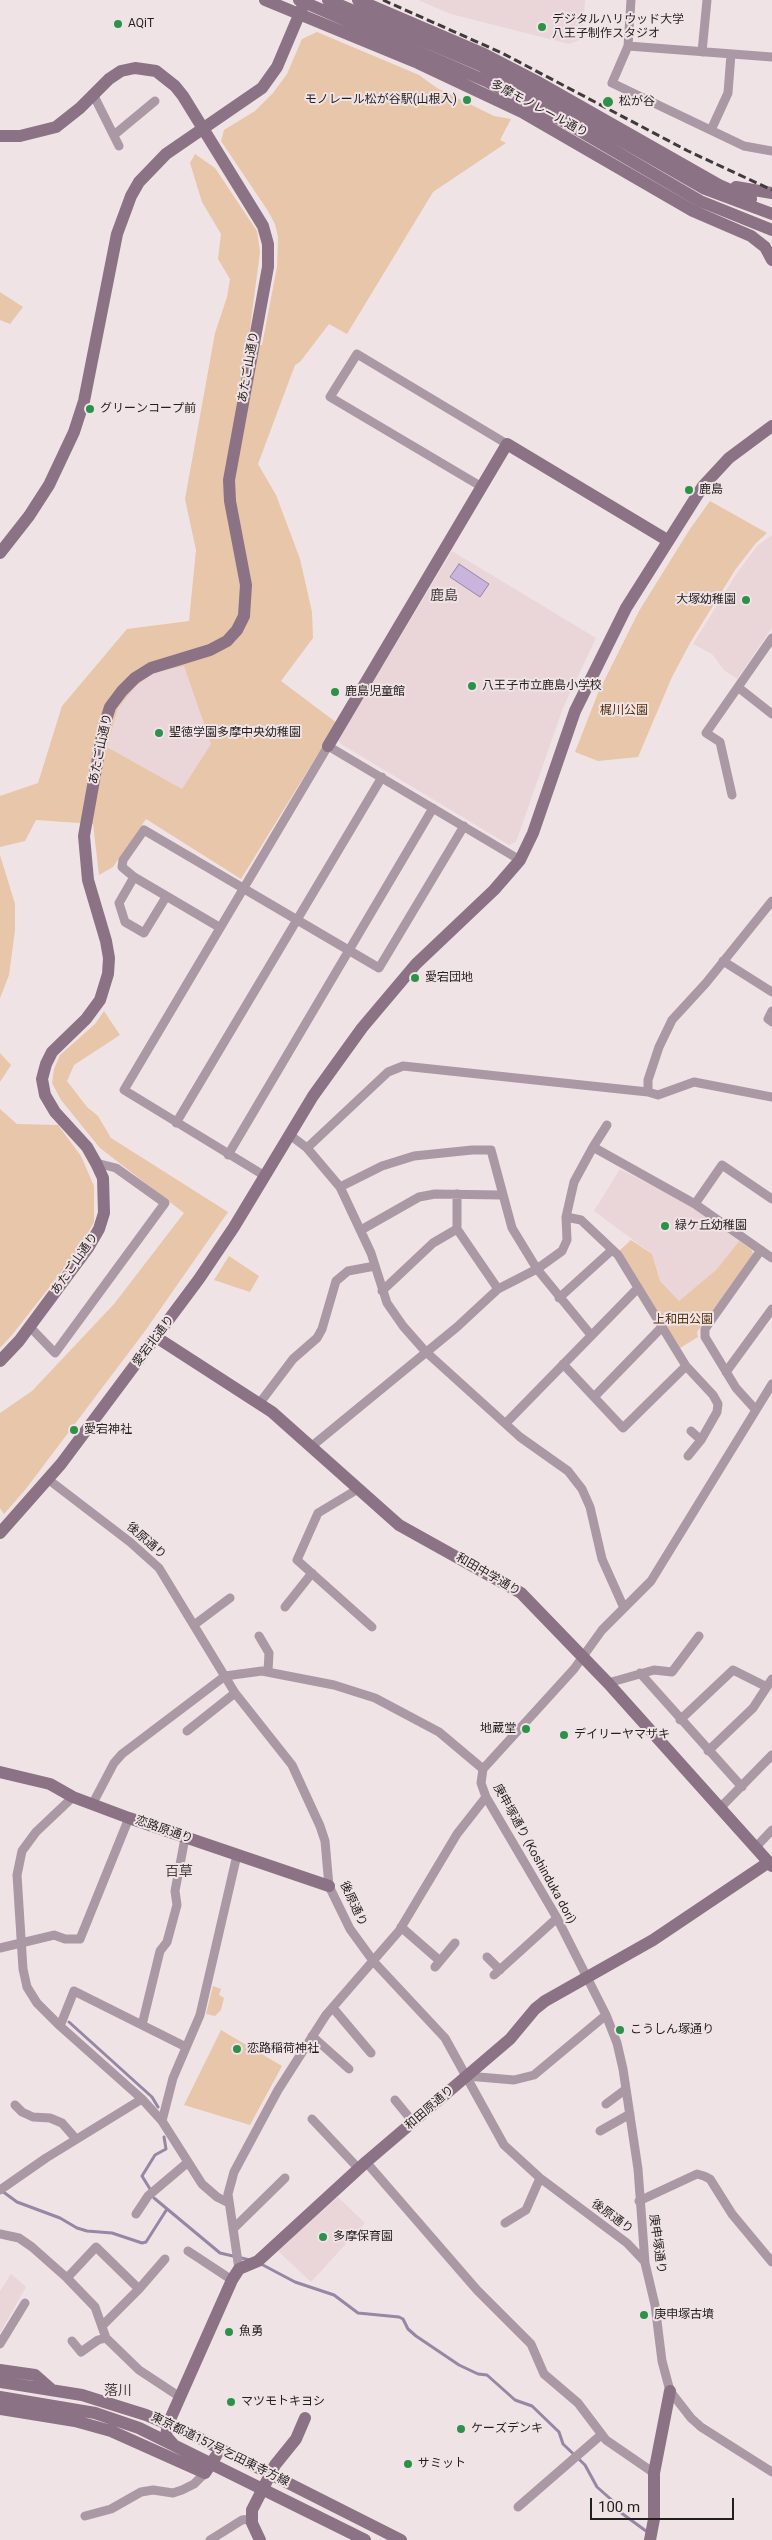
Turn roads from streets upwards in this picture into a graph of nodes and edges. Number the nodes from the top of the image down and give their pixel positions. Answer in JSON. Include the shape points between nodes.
{"nodes":[{"id":1,"x":265,"y":0,"type":"edge"},
{"id":2,"x":328,"y":0,"type":"edge"},
{"id":3,"x":358,"y":0,"type":"edge"},
{"id":4,"x":631,"y":0,"type":"edge"},
{"id":5,"x":707,"y":0,"type":"edge"},
{"id":6,"x":301,"y":6,"type":"edge"},
{"id":7,"x":628,"y":46,"type":"junction"},
{"id":8,"x":702,"y":52,"type":"junction"},
{"id":9,"x":731,"y":54,"type":"junction"},
{"id":10,"x":772,"y":57,"type":"edge"},
{"id":11,"x":93,"y":94,"type":"junction"},
{"id":12,"x":155,"y":101,"type":"dead end"},
{"id":13,"x":203,"y":129,"type":"junction"},
{"id":14,"x":711,"y":130,"type":"junction"},
{"id":15,"x":114,"y":134,"type":"junction"},
{"id":16,"x":0,"y":136,"type":"edge"},
{"id":17,"x":119,"y":146,"type":"dead end"},
{"id":18,"x":772,"y":151,"type":"edge"},
{"id":19,"x":710,"y":179,"type":"junction"},
{"id":20,"x":654,"y":189,"type":"junction"},
{"id":21,"x":772,"y":193,"type":"edge"},
{"id":22,"x":700,"y":201,"type":"junction"},
{"id":23,"x":772,"y":208,"type":"edge"},
{"id":24,"x":772,"y":214,"type":"edge"},
{"id":25,"x":772,"y":230,"type":"edge"},
{"id":26,"x":772,"y":260,"type":"edge"},
{"id":27,"x":772,"y":426,"type":"edge"},
{"id":28,"x":507,"y":444,"type":"junction"},
{"id":29,"x":482,"y":487,"type":"junction"},
{"id":30,"x":667,"y":540,"type":"junction"},
{"id":31,"x":0,"y":553,"type":"edge"},
{"id":32,"x":772,"y":638,"type":"edge"},
{"id":33,"x":739,"y":688,"type":"junction"},
{"id":34,"x":772,"y":714,"type":"edge"},
{"id":35,"x":328,"y":746,"type":"junction"},
{"id":36,"x":382,"y":777,"type":"junction"},
{"id":37,"x":732,"y":795,"type":"dead end"},
{"id":38,"x":433,"y":808,"type":"junction"},
{"id":39,"x":464,"y":826,"type":"junction"},
{"id":40,"x":520,"y":860,"type":"junction"},
{"id":41,"x":134,"y":877,"type":"junction"},
{"id":42,"x":242,"y":888,"type":"junction"},
{"id":43,"x":166,"y":897,"type":"junction"},
{"id":44,"x":772,"y":901,"type":"edge"},
{"id":45,"x":296,"y":919,"type":"junction"},
{"id":46,"x":219,"y":928,"type":"junction"},
{"id":47,"x":349,"y":952,"type":"junction"},
{"id":48,"x":723,"y":961,"type":"junction"},
{"id":49,"x":772,"y":992,"type":"edge"},
{"id":50,"x":772,"y":1011,"type":"edge"},
{"id":51,"x":772,"y":1022,"type":"edge"},
{"id":52,"x":648,"y":1092,"type":"junction"},
{"id":53,"x":772,"y":1097,"type":"edge"},
{"id":54,"x":176,"y":1123,"type":"junction"},
{"id":55,"x":607,"y":1125,"type":"dead end"},
{"id":56,"x":290,"y":1135,"type":"junction"},
{"id":57,"x":593,"y":1147,"type":"junction"},
{"id":58,"x":307,"y":1148,"type":"junction"},
{"id":59,"x":228,"y":1155,"type":"junction"},
{"id":60,"x":96,"y":1163,"type":"junction"},
{"id":61,"x":265,"y":1176,"type":"junction"},
{"id":62,"x":340,"y":1187,"type":"junction"},
{"id":63,"x":457,"y":1194,"type":"junction"},
{"id":64,"x":501,"y":1195,"type":"junction"},
{"id":65,"x":772,"y":1199,"type":"edge"},
{"id":66,"x":695,"y":1204,"type":"junction"},
{"id":67,"x":566,"y":1217,"type":"junction"},
{"id":68,"x":457,"y":1229,"type":"junction"},
{"id":69,"x":360,"y":1230,"type":"junction"},
{"id":70,"x":612,"y":1250,"type":"junction"},
{"id":71,"x":761,"y":1250,"type":"junction"},
{"id":72,"x":772,"y":1258,"type":"edge"},
{"id":73,"x":374,"y":1266,"type":"junction"},
{"id":74,"x":538,"y":1269,"type":"junction"},
{"id":75,"x":498,"y":1289,"type":"junction"},
{"id":76,"x":637,"y":1289,"type":"junction"},
{"id":77,"x":382,"y":1291,"type":"junction"},
{"id":78,"x":559,"y":1298,"type":"junction"},
{"id":79,"x":772,"y":1309,"type":"edge"},
{"id":80,"x":662,"y":1327,"type":"junction"},
{"id":81,"x":30,"y":1328,"type":"junction"},
{"id":82,"x":591,"y":1336,"type":"junction"},
{"id":83,"x":156,"y":1337,"type":"junction"},
{"id":84,"x":425,"y":1351,"type":"junction"},
{"id":85,"x":0,"y":1361,"type":"edge"},
{"id":86,"x":563,"y":1364,"type":"junction"},
{"id":87,"x":686,"y":1366,"type":"junction"},
{"id":88,"x":726,"y":1372,"type":"junction"},
{"id":89,"x":772,"y":1384,"type":"edge"},
{"id":90,"x":594,"y":1396,"type":"junction"},
{"id":91,"x":768,"y":1397,"type":"edge"},
{"id":92,"x":259,"y":1404,"type":"junction"},
{"id":93,"x":755,"y":1409,"type":"junction"},
{"id":94,"x":506,"y":1423,"type":"junction"},
{"id":95,"x":691,"y":1431,"type":"dead end"},
{"id":96,"x":701,"y":1440,"type":"junction"},
{"id":97,"x":312,"y":1446,"type":"junction"},
{"id":98,"x":688,"y":1456,"type":"dead end"},
{"id":99,"x":49,"y":1480,"type":"junction"},
{"id":100,"x":358,"y":1489,"type":"junction"},
{"id":101,"x":0,"y":1533,"type":"edge"},
{"id":102,"x":312,"y":1573,"type":"junction"},
{"id":103,"x":230,"y":1598,"type":"dead end"},
{"id":104,"x":285,"y":1608,"type":"dead end"},
{"id":105,"x":624,"y":1608,"type":"junction"},
{"id":106,"x":194,"y":1625,"type":"junction"},
{"id":107,"x":372,"y":1626,"type":"dead end"},
{"id":108,"x":259,"y":1636,"type":"dead end"},
{"id":109,"x":699,"y":1636,"type":"dead end"},
{"id":110,"x":583,"y":1657,"type":"junction"},
{"id":111,"x":268,"y":1671,"type":"junction"},
{"id":112,"x":640,"y":1673,"type":"junction"},
{"id":113,"x":225,"y":1676,"type":"junction"},
{"id":114,"x":608,"y":1683,"type":"junction"},
{"id":115,"x":770,"y":1683,"type":"edge"},
{"id":116,"x":236,"y":1693,"type":"junction"},
{"id":117,"x":680,"y":1720,"type":"junction"},
{"id":118,"x":188,"y":1730,"type":"dead end"},
{"id":119,"x":708,"y":1750,"type":"junction"},
{"id":120,"x":772,"y":1755,"type":"edge"},
{"id":121,"x":483,"y":1769,"type":"junction"},
{"id":122,"x":0,"y":1772,"type":"edge"},
{"id":123,"x":742,"y":1787,"type":"junction"},
{"id":124,"x":73,"y":1797,"type":"junction"},
{"id":125,"x":486,"y":1797,"type":"junction"},
{"id":126,"x":94,"y":1804,"type":"junction"},
{"id":127,"x":720,"y":1808,"type":"junction"},
{"id":128,"x":129,"y":1818,"type":"junction"},
{"id":129,"x":772,"y":1830,"type":"edge"},
{"id":130,"x":185,"y":1838,"type":"junction"},
{"id":131,"x":756,"y":1847,"type":"junction"},
{"id":132,"x":237,"y":1855,"type":"junction"},
{"id":133,"x":770,"y":1864,"type":"edge"},
{"id":134,"x":329,"y":1886,"type":"junction"},
{"id":135,"x":557,"y":1918,"type":"junction"},
{"id":136,"x":401,"y":1927,"type":"junction"},
{"id":137,"x":21,"y":1942,"type":"junction"},
{"id":138,"x":455,"y":1943,"type":"dead end"},
{"id":139,"x":0,"y":1948,"type":"edge"},
{"id":140,"x":488,"y":1957,"type":"dead end"},
{"id":141,"x":374,"y":1962,"type":"junction"},
{"id":142,"x":587,"y":1975,"type":"junction"},
{"id":143,"x":333,"y":2008,"type":"junction"},
{"id":144,"x":606,"y":2015,"type":"junction"},
{"id":145,"x":142,"y":2025,"type":"junction"},
{"id":146,"x":60,"y":2026,"type":"junction"},
{"id":147,"x":312,"y":2036,"type":"junction"},
{"id":148,"x":186,"y":2047,"type":"junction"},
{"id":149,"x":371,"y":2053,"type":"dead end"},
{"id":150,"x":349,"y":2069,"type":"dead end"},
{"id":151,"x":467,"y":2076,"type":"junction"},
{"id":152,"x":626,"y":2088,"type":"junction"},
{"id":153,"x":142,"y":2099,"type":"junction"},
{"id":154,"x":395,"y":2100,"type":"dead end"},
{"id":155,"x":15,"y":2104,"type":"dead end"},
{"id":156,"x":606,"y":2104,"type":"dead end"},
{"id":157,"x":630,"y":2114,"type":"junction"},
{"id":158,"x":312,"y":2119,"type":"dead end"},
{"id":159,"x":162,"y":2121,"type":"junction"},
{"id":160,"x":413,"y":2122,"type":"junction"},
{"id":161,"x":600,"y":2131,"type":"dead end"},
{"id":162,"x":76,"y":2139,"type":"junction"},
{"id":163,"x":187,"y":2163,"type":"junction"},
{"id":164,"x":363,"y":2166,"type":"junction"},
{"id":165,"x":285,"y":2178,"type":"dead end"},
{"id":166,"x":540,"y":2178,"type":"junction"},
{"id":167,"x":0,"y":2190,"type":"edge"},
{"id":168,"x":639,"y":2201,"type":"junction"},
{"id":169,"x":229,"y":2203,"type":"junction"},
{"id":170,"x":136,"y":2214,"type":"dead end"},
{"id":171,"x":505,"y":2223,"type":"dead end"},
{"id":172,"x":233,"y":2230,"type":"junction"},
{"id":173,"x":0,"y":2234,"type":"edge"},
{"id":174,"x":188,"y":2251,"type":"dead end"},
{"id":175,"x":165,"y":2259,"type":"dead end"},
{"id":176,"x":645,"y":2262,"type":"junction"},
{"id":177,"x":772,"y":2262,"type":"edge"},
{"id":178,"x":246,"y":2264,"type":"junction"},
{"id":179,"x":66,"y":2278,"type":"junction"},
{"id":180,"x":232,"y":2280,"type":"junction"},
{"id":181,"x":139,"y":2289,"type":"junction"},
{"id":182,"x":25,"y":2303,"type":"dead end"},
{"id":183,"x":20,"y":2312,"type":"junction"},
{"id":184,"x":28,"y":2317,"type":"dead end"},
{"id":185,"x":103,"y":2325,"type":"junction"},
{"id":186,"x":106,"y":2338,"type":"junction"},
{"id":187,"x":72,"y":2341,"type":"dead end"},
{"id":188,"x":0,"y":2344,"type":"edge"},
{"id":189,"x":0,"y":2370,"type":"edge"},
{"id":190,"x":0,"y":2382,"type":"edge"},
{"id":191,"x":52,"y":2390,"type":"junction"},
{"id":192,"x":670,"y":2391,"type":"junction"},
{"id":193,"x":180,"y":2396,"type":"junction"},
{"id":194,"x":0,"y":2397,"type":"edge"},
{"id":195,"x":0,"y":2409,"type":"edge"},
{"id":196,"x":305,"y":2418,"type":"dead end"},
{"id":197,"x":168,"y":2424,"type":"junction"},
{"id":198,"x":601,"y":2435,"type":"junction"},
{"id":199,"x":208,"y":2443,"type":"junction"},
{"id":200,"x":173,"y":2444,"type":"junction"},
{"id":201,"x":209,"y":2468,"type":"junction"},
{"id":202,"x":772,"y":2472,"type":"edge"},
{"id":203,"x":270,"y":2474,"type":"junction"},
{"id":204,"x":654,"y":2474,"type":"junction"},
{"id":205,"x":262,"y":2488,"type":"junction"},
{"id":206,"x":518,"y":2507,"type":"dead end"},
{"id":207,"x":85,"y":2516,"type":"dead end"},
{"id":208,"x":251,"y":2519,"type":"junction"},
{"id":209,"x":210,"y":2540,"type":"edge"},
{"id":210,"x":260,"y":2540,"type":"edge"},
{"id":211,"x":365,"y":2540,"type":"edge"},
{"id":212,"x":401,"y":2540,"type":"edge"},
{"id":213,"x":650,"y":2540,"type":"edge"}],
"edges":[{"from":1,"to":6,"type":"street"},
{"from":2,"to":24,"type":"street","name":"多摩モノレール通り","via":[[480,65],[578,116],[704,190]]},
{"from":3,"to":19,"type":"street","via":[[493,59]]},
{"from":4,"to":7,"type":"street"},
{"from":5,"to":8,"type":"street"},
{"from":6,"to":13,"type":"street","via":[[270,78],[247,100]]},
{"from":6,"to":20,"type":"street","via":[[496,99]]},
{"from":6,"to":22,"type":"street","name":"多摩モノレール通り","via":[[410,46],[516,95]]},
{"from":7,"to":8,"type":"street"},
{"from":7,"to":14,"type":"street","via":[[612,83]]},
{"from":8,"to":9,"type":"street"},
{"from":9,"to":10,"type":"street"},
{"from":9,"to":14,"type":"street","via":[[728,93]]},
{"from":11,"to":13,"type":"street","name":"あたご山通り","via":[[121,72],[135,68],[156,71],[175,86]]},
{"from":11,"to":15,"type":"street"},
{"from":11,"to":16,"type":"street","name":"あたご山通り","via":[[56,127],[20,136]]},
{"from":12,"to":15,"type":"street"},
{"from":13,"to":31,"type":"street","via":[[152,166],[126,207],[117,234],[84,400],[74,432],[49,485]]},
{"from":13,"to":60,"type":"street","name":"あたご山通り","via":[[262,226],[268,244],[268,268],[229,480],[246,603],[237,630],[226,641],[210,650],[151,668],[135,678],[110,707],[84,836],[88,880],[109,958],[108,974],[100,1000],[86,1019],[52,1052],[42,1079],[44,1095]]},
{"from":14,"to":18,"type":"street","via":[[744,146]]},
{"from":15,"to":17,"type":"street"},
{"from":19,"to":21,"type":"street"},
{"from":19,"to":23,"type":"street"},
{"from":20,"to":22,"type":"street"},
{"from":20,"to":26,"type":"street","via":[[693,212],[751,236],[765,247]]},
{"from":22,"to":25,"type":"street","name":"多摩モノレール通り"},
{"from":27,"to":30,"type":"street","name":"愛宕北通り","via":[[729,458],[709,479]]},
{"from":28,"to":29,"type":"street"},
{"from":28,"to":29,"type":"street","via":[[357,354],[330,397]]},
{"from":28,"to":30,"type":"street"},
{"from":29,"to":35,"type":"street"},
{"from":30,"to":40,"type":"street","name":"愛宕北通り","via":[[626,608],[591,676]]},
{"from":32,"to":33,"type":"street"},
{"from":33,"to":34,"type":"street"},
{"from":33,"to":37,"type":"street","via":[[706,733],[720,742]]},
{"from":35,"to":36,"type":"street"},
{"from":35,"to":42,"type":"street"},
{"from":36,"to":38,"type":"street"},
{"from":36,"to":45,"type":"street"},
{"from":38,"to":39,"type":"street"},
{"from":38,"to":47,"type":"street"},
{"from":39,"to":40,"type":"street"},
{"from":39,"to":47,"type":"street","via":[[379,968]]},
{"from":40,"to":56,"type":"street","name":"愛宕北通り","via":[[381,1004],[326,1077]]},
{"from":41,"to":42,"type":"street","via":[[122,867],[123,860],[144,830]]},
{"from":41,"to":43,"type":"street"},
{"from":41,"to":43,"type":"street","via":[[119,903],[125,922],[144,933]]},
{"from":42,"to":45,"type":"street"},
{"from":42,"to":46,"type":"street"},
{"from":43,"to":46,"type":"street"},
{"from":44,"to":48,"type":"street"},
{"from":45,"to":47,"type":"street"},
{"from":45,"to":54,"type":"street"},
{"from":46,"to":54,"type":"street","via":[[124,1090]]},
{"from":47,"to":59,"type":"street"},
{"from":48,"to":49,"type":"street"},
{"from":48,"to":52,"type":"street","via":[[672,1020],[648,1080]]},
{"from":50,"to":51,"type":"street","via":[[768,1019]]},
{"from":52,"to":53,"type":"street","via":[[658,1095],[694,1082]]},
{"from":52,"to":58,"type":"street","via":[[403,1066],[388,1072]]},
{"from":54,"to":59,"type":"street"},
{"from":55,"to":57,"type":"street"},
{"from":56,"to":58,"type":"street"},
{"from":56,"to":61,"type":"street","name":"愛宕北通り"},
{"from":57,"to":66,"type":"street"},
{"from":57,"to":67,"type":"street","via":[[574,1182]]},
{"from":58,"to":62,"type":"street"},
{"from":59,"to":61,"type":"street"},
{"from":60,"to":81,"type":"street","name":"あたご山通り","via":[[103,1178],[105,1197],[99,1229]]},
{"from":60,"to":81,"type":"street","via":[[116,1168],[165,1203],[55,1353]]},
{"from":61,"to":83,"type":"street","name":"愛宕北通り","via":[[216,1254]]},
{"from":62,"to":64,"type":"street","via":[[382,1166],[414,1156],[490,1150]]},
{"from":62,"to":69,"type":"street"},
{"from":63,"to":64,"type":"street"},
{"from":63,"to":68,"type":"street"},
{"from":63,"to":69,"type":"street","via":[[419,1197]]},
{"from":64,"to":74,"type":"street","via":[[512,1228]]},
{"from":65,"to":66,"type":"street","via":[[722,1165]]},
{"from":66,"to":71,"type":"street"},
{"from":67,"to":70,"type":"street","via":[[581,1220]]},
{"from":67,"to":74,"type":"street","via":[[567,1240],[562,1250]]},
{"from":68,"to":75,"type":"street"},
{"from":68,"to":77,"type":"street","via":[[433,1243]]},
{"from":69,"to":73,"type":"street"},
{"from":70,"to":76,"type":"street"},
{"from":70,"to":78,"type":"street"},
{"from":71,"to":72,"type":"street"},
{"from":71,"to":88,"type":"street","via":[[705,1329],[705,1337]]},
{"from":73,"to":77,"type":"street"},
{"from":73,"to":92,"type":"street","via":[[348,1271],[336,1281],[317,1338],[287,1366]]},
{"from":74,"to":75,"type":"street"},
{"from":74,"to":78,"type":"street"},
{"from":75,"to":84,"type":"street"},
{"from":76,"to":80,"type":"street"},
{"from":76,"to":82,"type":"street"},
{"from":77,"to":84,"type":"street","via":[[398,1318]]},
{"from":78,"to":82,"type":"street"},
{"from":79,"to":88,"type":"street"},
{"from":80,"to":87,"type":"street"},
{"from":80,"to":90,"type":"street"},
{"from":81,"to":85,"type":"street","name":"あたご山通り"},
{"from":82,"to":86,"type":"street"},
{"from":83,"to":92,"type":"street","name":"和田中学通り"},
{"from":83,"to":99,"type":"street","name":"愛宕北通り"},
{"from":84,"to":94,"type":"street"},
{"from":84,"to":97,"type":"street"},
{"from":86,"to":90,"type":"street"},
{"from":86,"to":94,"type":"street"},
{"from":87,"to":90,"type":"street","via":[[623,1428]]},
{"from":87,"to":96,"type":"street","via":[[718,1404],[717,1412]]},
{"from":88,"to":93,"type":"street"},
{"from":89,"to":91,"type":"street"},
{"from":91,"to":93,"type":"street"},
{"from":92,"to":97,"type":"street","name":"和田中学通り"},
{"from":93,"to":105,"type":"street","via":[[655,1576]]},
{"from":94,"to":105,"type":"street","via":[[568,1472],[582,1490],[590,1507],[602,1559]]},
{"from":95,"to":96,"type":"street"},
{"from":96,"to":98,"type":"street"},
{"from":97,"to":100,"type":"street","name":"和田中学通り"},
{"from":99,"to":101,"type":"street","name":"愛宕北通り"},
{"from":99,"to":106,"type":"street","name":"後原通り","via":[[159,1568]]},
{"from":100,"to":102,"type":"street","via":[[318,1513],[297,1560]]},
{"from":100,"to":110,"type":"street","name":"和田中学通り","via":[[412,1533],[515,1588]]},
{"from":102,"to":104,"type":"street"},
{"from":102,"to":107,"type":"street"},
{"from":103,"to":106,"type":"street"},
{"from":105,"to":110,"type":"street","via":[[602,1630]]},
{"from":106,"to":113,"type":"street","name":"後原通り"},
{"from":108,"to":111,"type":"street","via":[[269,1653]]},
{"from":109,"to":112,"type":"street","via":[[672,1672],[654,1670]]},
{"from":110,"to":114,"type":"street","name":"和田中学通り"},
{"from":110,"to":121,"type":"street"},
{"from":111,"to":113,"type":"street"},
{"from":111,"to":121,"type":"street","via":[[334,1685],[375,1698],[440,1732]]},
{"from":112,"to":114,"type":"street"},
{"from":112,"to":117,"type":"street"},
{"from":113,"to":116,"type":"street","name":"後原通り"},
{"from":113,"to":126,"type":"street","via":[[122,1754],[114,1763]]},
{"from":114,"to":127,"type":"street","name":"和田中学通り"},
{"from":115,"to":117,"type":"street","via":[[733,1670]]},
{"from":115,"to":119,"type":"street","via":[[753,1708]]},
{"from":116,"to":118,"type":"street"},
{"from":116,"to":134,"type":"street","name":"後原通り","via":[[281,1749],[296,1774],[325,1841]]},
{"from":117,"to":119,"type":"street"},
{"from":119,"to":123,"type":"street"},
{"from":120,"to":123,"type":"street"},
{"from":121,"to":125,"type":"street","name":"庚申塚通り (Koshinduka dori)","via":[[481,1783]]},
{"from":122,"to":124,"type":"street","name":"恋路原通り","via":[[50,1784]]},
{"from":123,"to":127,"type":"street"},
{"from":124,"to":126,"type":"street","name":"恋路原通り"},
{"from":124,"to":137,"type":"street","via":[[36,1832],[22,1852],[17,1875]]},
{"from":125,"to":135,"type":"street","name":"庚申塚通り (Koshinduka dori)"},
{"from":125,"to":136,"type":"street","via":[[457,1834]]},
{"from":126,"to":128,"type":"street","name":"恋路原通り"},
{"from":127,"to":131,"type":"street","name":"和田中学通り"},
{"from":128,"to":130,"type":"street","name":"恋路原通り"},
{"from":128,"to":137,"type":"street","via":[[80,1939],[54,1935]]},
{"from":129,"to":131,"type":"street"},
{"from":130,"to":132,"type":"street","name":"恋路原通り"},
{"from":130,"to":145,"type":"street","via":[[175,1891],[178,1905],[167,1942],[160,1951]]},
{"from":131,"to":133,"type":"street","name":"和田中学通り"},
{"from":132,"to":134,"type":"street","name":"恋路原通り"},
{"from":132,"to":148,"type":"street","via":[[200,2015]]},
{"from":133,"to":142,"type":"street","name":"和田原通り","via":[[653,1940]]},
{"from":134,"to":141,"type":"street","name":"後原通り","via":[[350,1930]]},
{"from":135,"to":140,"type":"street","via":[[497,1973]]},
{"from":135,"to":142,"type":"street","name":"庚申塚通り (Koshinduka dori)"},
{"from":136,"to":138,"type":"street","via":[[438,1964]]},
{"from":136,"to":141,"type":"street"},
{"from":137,"to":139,"type":"street"},
{"from":137,"to":146,"type":"street","via":[[27,1987],[37,2003]]},
{"from":141,"to":143,"type":"street"},
{"from":141,"to":151,"type":"street","name":"後原通り","via":[[441,2033]]},
{"from":142,"to":144,"type":"street","name":"庚申塚通り"},
{"from":142,"to":151,"type":"street","name":"和田原通り","via":[[535,2008],[510,2039]]},
{"from":143,"to":147,"type":"street"},
{"from":143,"to":149,"type":"street","via":[[365,2040]]},
{"from":144,"to":151,"type":"street","via":[[534,2075],[514,2080]]},
{"from":144,"to":152,"type":"street","name":"庚申塚通り","via":[[617,2043]]},
{"from":145,"to":146,"type":"street","via":[[74,1992]]},
{"from":145,"to":148,"type":"street"},
{"from":146,"to":153,"type":"street"},
{"from":147,"to":150,"type":"street"},
{"from":147,"to":169,"type":"street","via":[[278,2090],[234,2172]]},
{"from":148,"to":159,"type":"street","via":[[173,2078]]},
{"from":151,"to":160,"type":"street","name":"和田原通り"},
{"from":151,"to":166,"type":"street","name":"後原通り","via":[[504,2145]]},
{"from":152,"to":156,"type":"street"},
{"from":152,"to":157,"type":"street","name":"庚申塚通り"},
{"from":153,"to":159,"type":"street"},
{"from":153,"to":162,"type":"street"},
{"from":154,"to":160,"type":"street"},
{"from":155,"to":162,"type":"street","via":[[22,2112],[62,2123]]},
{"from":157,"to":161,"type":"street"},
{"from":157,"to":168,"type":"street","name":"庚申塚通り"},
{"from":158,"to":164,"type":"street"},
{"from":159,"to":163,"type":"street"},
{"from":160,"to":164,"type":"street","name":"和田原通り"},
{"from":162,"to":167,"type":"street"},
{"from":163,"to":169,"type":"street","via":[[202,2184]]},
{"from":163,"to":170,"type":"street","via":[[148,2196]]},
{"from":164,"to":178,"type":"street","name":"和田原通り"},
{"from":164,"to":198,"type":"street","via":[[530,2344],[544,2374],[578,2403]]},
{"from":165,"to":172,"type":"street"},
{"from":166,"to":171,"type":"street","via":[[526,2210]]},
{"from":166,"to":176,"type":"street","name":"後原通り","via":[[627,2243]]},
{"from":168,"to":176,"type":"street","name":"庚申塚通り"},
{"from":168,"to":177,"type":"street","via":[[697,2174],[704,2176],[710,2179],[732,2214]]},
{"from":169,"to":172,"type":"street"},
{"from":172,"to":178,"type":"street","via":[[236,2247]]},
{"from":173,"to":179,"type":"street","via":[[19,2238]]},
{"from":174,"to":180,"type":"street"},
{"from":175,"to":181,"type":"street"},
{"from":176,"to":192,"type":"street","name":"庚申塚通り"},
{"from":178,"to":180,"type":"street","name":"和田原通り"},
{"from":179,"to":181,"type":"street","via":[[96,2247],[130,2273]]},
{"from":179,"to":185,"type":"street","via":[[95,2306]]},
{"from":180,"to":193,"type":"street","name":"和田原通り"},
{"from":181,"to":185,"type":"street"},
{"from":182,"to":183,"type":"street"},
{"from":183,"to":184,"type":"street"},
{"from":183,"to":188,"type":"street"},
{"from":185,"to":186,"type":"street"},
{"from":186,"to":187,"type":"street","via":[[80,2352]]},
{"from":186,"to":193,"type":"street","via":[[139,2370]]},
{"from":189,"to":191,"type":"street","via":[[34,2376]]},
{"from":190,"to":191,"type":"street","name":"東京都道157号乞田東寺方線"},
{"from":191,"to":197,"type":"street","name":"東京都道157号乞田東寺方線","via":[[99,2399]]},
{"from":192,"to":202,"type":"street","name":"庚申塚通り","via":[[701,2427]]},
{"from":192,"to":204,"type":"street"},
{"from":193,"to":197,"type":"street","name":"和田原通り"},
{"from":194,"to":200,"type":"street","name":"東京都道157号乞田東寺方線","via":[[95,2413]]},
{"from":195,"to":201,"type":"street","via":[[75,2421],[111,2431]]},
{"from":196,"to":203,"type":"street","via":[[296,2439]]},
{"from":197,"to":199,"type":"street","name":"東京都道157号乞田東寺方線"},
{"from":197,"to":200,"type":"street","via":[[166,2436]]},
{"from":198,"to":204,"type":"street"},
{"from":198,"to":206,"type":"street"},
{"from":199,"to":201,"type":"street","via":[[216,2456]]},
{"from":199,"to":203,"type":"street","name":"東京都道157号乞田東寺方線"},
{"from":200,"to":201,"type":"street","name":"東京都道157号乞田東寺方線"},
{"from":201,"to":205,"type":"street","name":"東京都道157号乞田東寺方線"},
{"from":201,"to":207,"type":"street","via":[[194,2484],[182,2490],[173,2493],[141,2492],[112,2509]]},
{"from":203,"to":205,"type":"street"},
{"from":203,"to":212,"type":"street","name":"東京都道157号乞田東寺方線"},
{"from":204,"to":213,"type":"street","via":[[654,2519]]},
{"from":205,"to":208,"type":"street","name":"東京都道157号乞田東寺方線"},
{"from":205,"to":211,"type":"street","name":"東京都道157号乞田東寺方線"},
{"from":208,"to":209,"type":"street","via":[[242,2520]]},
{"from":208,"to":210,"type":"street"}]}
